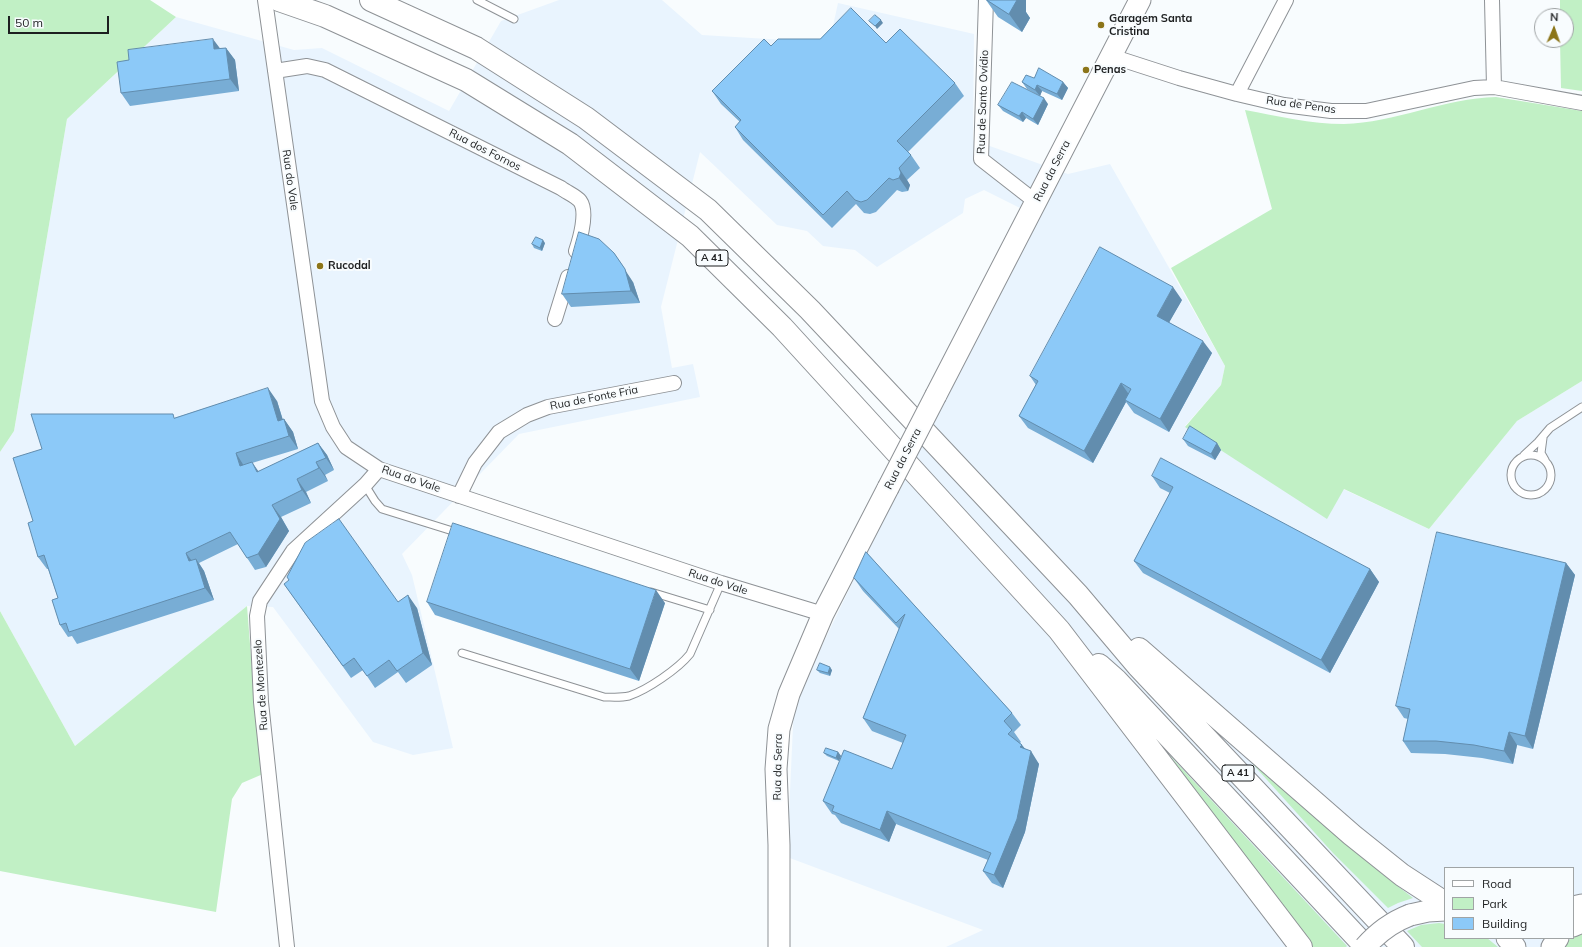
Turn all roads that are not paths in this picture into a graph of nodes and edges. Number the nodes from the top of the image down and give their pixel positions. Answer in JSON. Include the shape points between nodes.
{"nodes":[{"id":1,"x":265,"y":0,"type":"edge"},
{"id":2,"x":279,"y":0,"type":"edge"},
{"id":3,"x":372,"y":0,"type":"edge"},
{"id":4,"x":477,"y":0,"type":"edge"},
{"id":5,"x":986,"y":0,"type":"edge"},
{"id":6,"x":1140,"y":0,"type":"edge"},
{"id":7,"x":1286,"y":0,"type":"edge"},
{"id":8,"x":1492,"y":0,"type":"edge"},
{"id":9,"x":514,"y":19,"type":"dead end"},
{"id":10,"x":1111,"y":56,"type":"junction"},
{"id":11,"x":275,"y":71,"type":"junction"},
{"id":12,"x":1494,"y":87,"type":"junction"},
{"id":13,"x":1237,"y":94,"type":"junction"},
{"id":14,"x":1582,"y":103,"type":"edge"},
{"id":15,"x":1036,"y":202,"type":"junction"},
{"id":16,"x":555,"y":319,"type":"dead end"},
{"id":17,"x":674,"y":383,"type":"dead end"},
{"id":18,"x":1582,"y":407,"type":"edge"},
{"id":19,"x":1544,"y":435,"type":"junction"},
{"id":20,"x":1520,"y":458,"type":"junction"},
{"id":21,"x":1545,"y":460,"type":"junction"},
{"id":22,"x":379,"y":468,"type":"junction"},
{"id":23,"x":365,"y":485,"type":"junction"},
{"id":24,"x":459,"y":496,"type":"junction"},
{"id":25,"x":467,"y":535,"type":"edge"},
{"id":26,"x":721,"y":583,"type":"junction"},
{"id":27,"x":642,"y":589,"type":"edge"},
{"id":28,"x":1078,"y":595,"type":"junction"},
{"id":29,"x":710,"y":610,"type":"junction"},
{"id":30,"x":823,"y":614,"type":"junction"},
{"id":31,"x":1059,"y":630,"type":"junction"},
{"id":32,"x":462,"y":653,"type":"dead end"},
{"id":33,"x":1444,"y":903,"type":"edge"},
{"id":34,"x":1444,"y":910,"type":"edge"},
{"id":35,"x":1508,"y":939,"type":"edge"},
{"id":36,"x":287,"y":947,"type":"edge"},
{"id":37,"x":779,"y":947,"type":"edge"},
{"id":38,"x":1301,"y":947,"type":"edge"},
{"id":39,"x":1366,"y":947,"type":"edge"},
{"id":40,"x":1402,"y":947,"type":"edge"},
{"id":41,"x":1515,"y":947,"type":"edge"}],
"edges":[{"from":1,"to":11,"type":"street","name":"Rua do Vale"},
{"from":2,"to":31,"type":"highway","number":"A 41","via":[[325,16],[466,80],[570,144],[690,236],[782,327]]},
{"from":3,"to":28,"type":"highway","number":"A 41","via":[[476,48],[586,118],[708,210],[810,310]]},
{"from":4,"to":9,"type":"lane"},
{"from":5,"to":15,"type":"street","name":"Rua de Santo Ovídio","via":[[981,159]]},
{"from":6,"to":10,"type":"main road","name":"Rua da Serra"},
{"from":7,"to":13,"type":"street"},
{"from":8,"to":12,"type":"street"},
{"from":10,"to":13,"type":"street","name":"Rua de Penas"},
{"from":10,"to":15,"type":"main road","name":"Rua da Serra"},
{"from":11,"to":16,"type":"street","name":"Rua dos Fornos","via":[[307,66],[325,70],[561,188],[580,201],[584,214],[580,238]]},
{"from":11,"to":22,"type":"street","name":"Rua do Vale","via":[[322,401],[333,427],[346,447]]},
{"from":12,"to":13,"type":"street","name":"Rua de Penas","via":[[1474,88],[1366,111],[1331,111],[1292,106]]},
{"from":12,"to":14,"type":"street","name":"Rua de Penas"},
{"from":15,"to":30,"type":"main road","name":"Rua da Serra","bridge":true},
{"from":17,"to":24,"type":"street","name":"Rua de Fonte Fria","via":[[548,407],[527,415],[499,432],[475,463]]},
{"from":18,"to":19,"type":"lane","via":[[1550,428]]},
{"from":19,"to":20,"type":"lane"},
{"from":19,"to":21,"type":"lane","via":[[1541,453]]},
{"from":20,"to":21,"type":"lane","via":[[1533,455]]},
{"from":20,"to":21,"type":"lane","via":[[1512,468],[1512,481],[1519,491],[1532,495],[1544,490],[1550,479],[1551,472]]},
{"from":22,"to":23,"type":"street","name":"Rua de Montezelo"},
{"from":22,"to":24,"type":"street","name":"Rua do Vale"},
{"from":23,"to":25,"type":"lane","via":[[382,509]]},
{"from":23,"to":36,"type":"street","name":"Rua de Montezelo","via":[[293,551],[260,601],[257,616],[261,702]]},
{"from":24,"to":26,"type":"street","name":"Rua do Vale"},
{"from":26,"to":29,"type":"lane"},
{"from":26,"to":30,"type":"street","name":"Rua do Vale"},
{"from":27,"to":29,"type":"lane"},
{"from":28,"to":33,"type":"highway","via":[[1352,835],[1402,875]]},
{"from":28,"to":40,"type":"highway","number":"A 41","via":[[1138,666]]},
{"from":29,"to":32,"type":"lane","via":[[684,662],[644,689],[628,696],[604,697]]},
{"from":30,"to":37,"type":"main road","name":"Rua da Serra","via":[[789,694],[778,729],[776,769]]},
{"from":31,"to":38,"type":"highway"},
{"from":31,"to":39,"type":"highway","number":"A 41","via":[[1116,680]]},
{"from":34,"to":39,"type":"main road","bridge":true,"via":[[1410,915],[1394,922],[1374,936]]},
{"from":35,"to":41,"type":"main road"}]}
